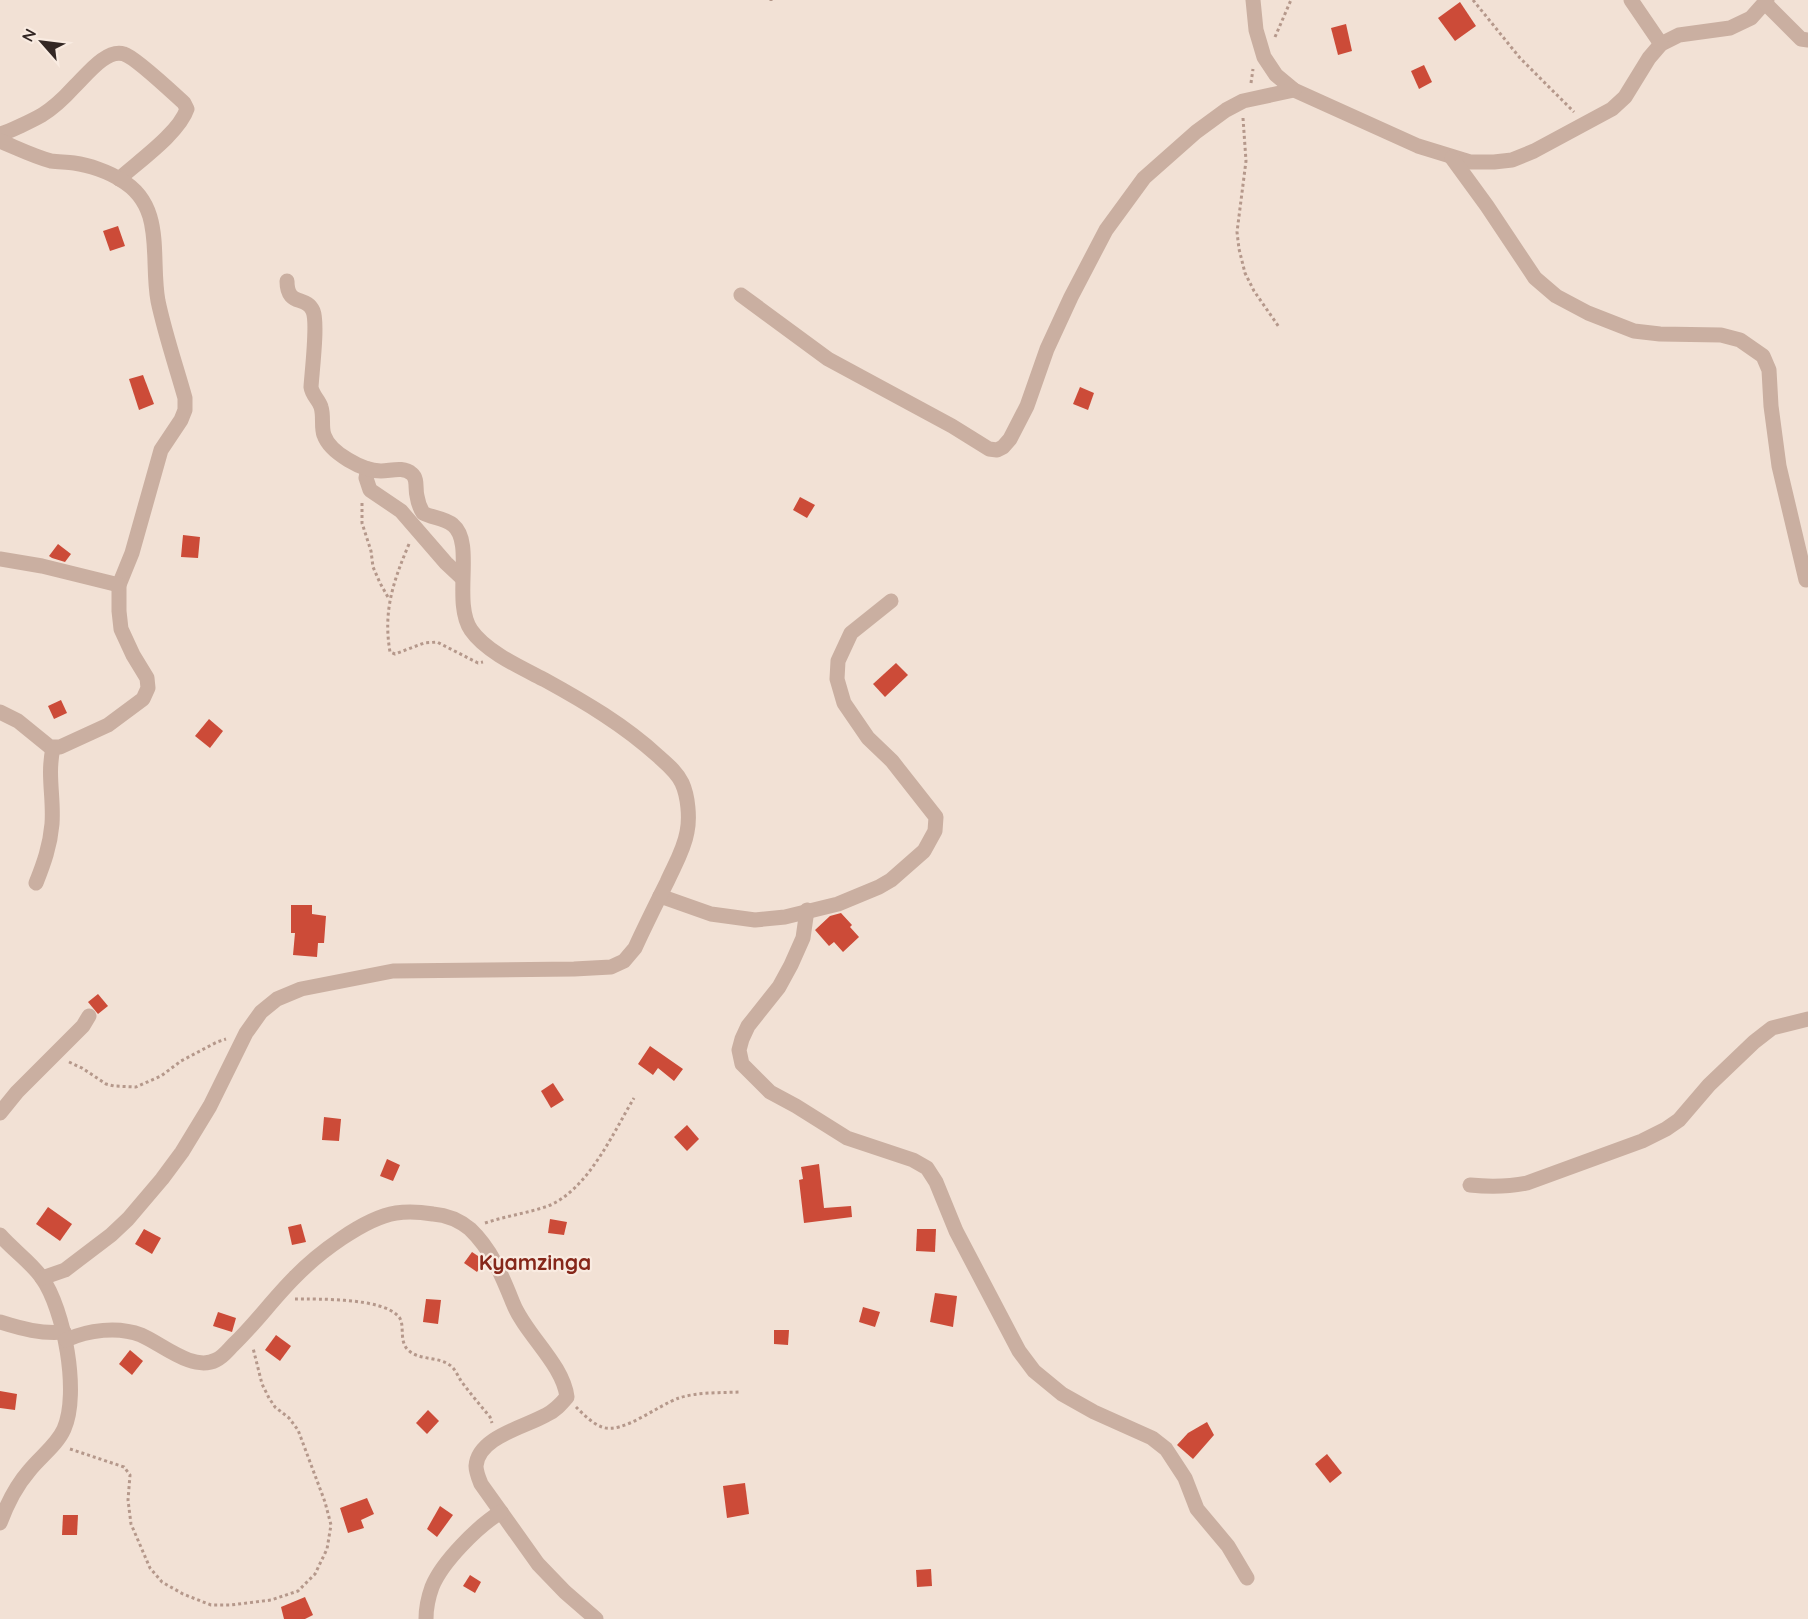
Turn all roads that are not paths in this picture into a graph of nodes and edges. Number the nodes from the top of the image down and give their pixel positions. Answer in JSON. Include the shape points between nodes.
{"nodes":[{"id":1,"x":1253,"y":0,"type":"edge"},
{"id":2,"x":1631,"y":0,"type":"edge"},
{"id":3,"x":1766,"y":2,"type":"edge"},
{"id":4,"x":1808,"y":40,"type":"edge"},
{"id":5,"x":1661,"y":44,"type":"junction"},
{"id":6,"x":1294,"y":90,"type":"junction"},
{"id":7,"x":0,"y":134,"type":"edge"},
{"id":8,"x":0,"y":141,"type":"edge"},
{"id":9,"x":1452,"y":158,"type":"junction"},
{"id":10,"x":120,"y":179,"type":"junction"},
{"id":11,"x":287,"y":281,"type":"dead end"},
{"id":12,"x":741,"y":295,"type":"dead end"},
{"id":13,"x":368,"y":469,"type":"junction"},
{"id":14,"x":0,"y":559,"type":"edge"},
{"id":15,"x":462,"y":578,"type":"junction"},
{"id":16,"x":1806,"y":580,"type":"dead end"},
{"id":17,"x":119,"y":585,"type":"junction"},
{"id":18,"x":891,"y":601,"type":"dead end"},
{"id":19,"x":0,"y":712,"type":"edge"},
{"id":20,"x":53,"y":748,"type":"junction"},
{"id":21,"x":36,"y":883,"type":"dead end"},
{"id":22,"x":660,"y":896,"type":"junction"},
{"id":23,"x":807,"y":910,"type":"junction"},
{"id":24,"x":90,"y":1016,"type":"dead end"},
{"id":25,"x":1808,"y":1019,"type":"edge"},
{"id":26,"x":0,"y":1113,"type":"edge"},
{"id":27,"x":1470,"y":1185,"type":"dead end"},
{"id":28,"x":0,"y":1235,"type":"edge"},
{"id":29,"x":42,"y":1278,"type":"junction"},
{"id":30,"x":0,"y":1322,"type":"edge"},
{"id":31,"x":65,"y":1336,"type":"junction"},
{"id":32,"x":501,"y":1512,"type":"junction"},
{"id":33,"x":0,"y":1523,"type":"edge"},
{"id":34,"x":1247,"y":1578,"type":"dead end"},
{"id":35,"x":426,"y":1619,"type":"edge"},
{"id":36,"x":596,"y":1619,"type":"edge"}],
"edges":[{"from":1,"to":6,"type":"street","via":[[1264,57],[1276,75]]},
{"from":2,"to":5,"type":"street"},
{"from":3,"to":4,"type":"street","via":[[1801,39]]},
{"from":3,"to":5,"type":"street","via":[[1751,18],[1730,28],[1680,35]]},
{"from":5,"to":9,"type":"street","via":[[1625,97],[1612,109],[1512,160],[1470,162]]},
{"from":6,"to":9,"type":"street"},
{"from":6,"to":12,"type":"street","via":[[1243,101],[1226,110],[1144,178],[1106,230],[1047,349],[1027,406],[1010,439],[997,450],[828,359]]},
{"from":7,"to":10,"type":"street","via":[[40,116],[99,62],[121,52],[187,108],[178,126]]},
{"from":8,"to":10,"type":"street","via":[[32,155],[76,163]]},
{"from":9,"to":16,"type":"street","via":[[1535,278],[1556,296],[1588,314],[1634,330],[1721,335],[1740,340],[1763,356],[1769,370],[1779,466]]},
{"from":10,"to":17,"type":"street","via":[[136,189],[148,209],[156,251],[158,299],[185,410],[161,450]]},
{"from":11,"to":13,"type":"street","via":[[292,298],[312,309],[311,387],[321,406],[323,433],[334,451]]},
{"from":13,"to":15,"type":"street","via":[[370,490],[400,511]]},
{"from":13,"to":15,"type":"street","via":[[401,469],[413,475],[423,513],[452,524],[458,531],[463,551]]},
{"from":14,"to":17,"type":"street"},
{"from":15,"to":22,"type":"street","via":[[466,617],[470,629],[482,641],[638,738],[682,783],[688,831]]},
{"from":17,"to":20,"type":"street","via":[[121,629],[147,678],[147,694],[108,725]]},
{"from":18,"to":23,"type":"street","via":[[850,633],[838,661],[837,679],[844,703],[868,738],[892,761],[936,817],[936,831],[924,851],[891,880],[838,904]]},
{"from":19,"to":20,"type":"street"},
{"from":20,"to":21,"type":"street","via":[[48,855]]},
{"from":22,"to":23,"type":"street","via":[[711,914],[755,920]]},
{"from":22,"to":29,"type":"street","via":[[635,948],[624,961],[611,967],[393,971],[301,989],[277,999],[261,1012],[246,1033],[210,1106],[162,1179],[111,1235],[65,1270]]},
{"from":23,"to":34,"type":"street","via":[[803,938],[791,966],[742,1040],[742,1064],[770,1092],[847,1137],[927,1168],[1019,1351],[1034,1371],[1062,1394],[1152,1438],[1166,1449],[1185,1478],[1197,1509],[1228,1546]]},
{"from":24,"to":26,"type":"street"},
{"from":25,"to":27,"type":"street","via":[[1772,1028],[1709,1085],[1679,1120],[1642,1141],[1527,1183],[1494,1188]]},
{"from":28,"to":29,"type":"street"},
{"from":29,"to":31,"type":"street"},
{"from":30,"to":31,"type":"street"},
{"from":31,"to":32,"type":"street","via":[[106,1330],[129,1333],[195,1362],[217,1360],[292,1279],[345,1237],[373,1220],[397,1212],[444,1215],[470,1229],[491,1254],[519,1317],[566,1388],[567,1397],[559,1407],[497,1438],[477,1459],[481,1484]]},
{"from":31,"to":33,"type":"street","via":[[70,1406],[64,1429],[27,1473]]},
{"from":32,"to":35,"type":"street","via":[[466,1540],[439,1576],[426,1604]]},
{"from":32,"to":36,"type":"street","via":[[538,1564]]}]}
